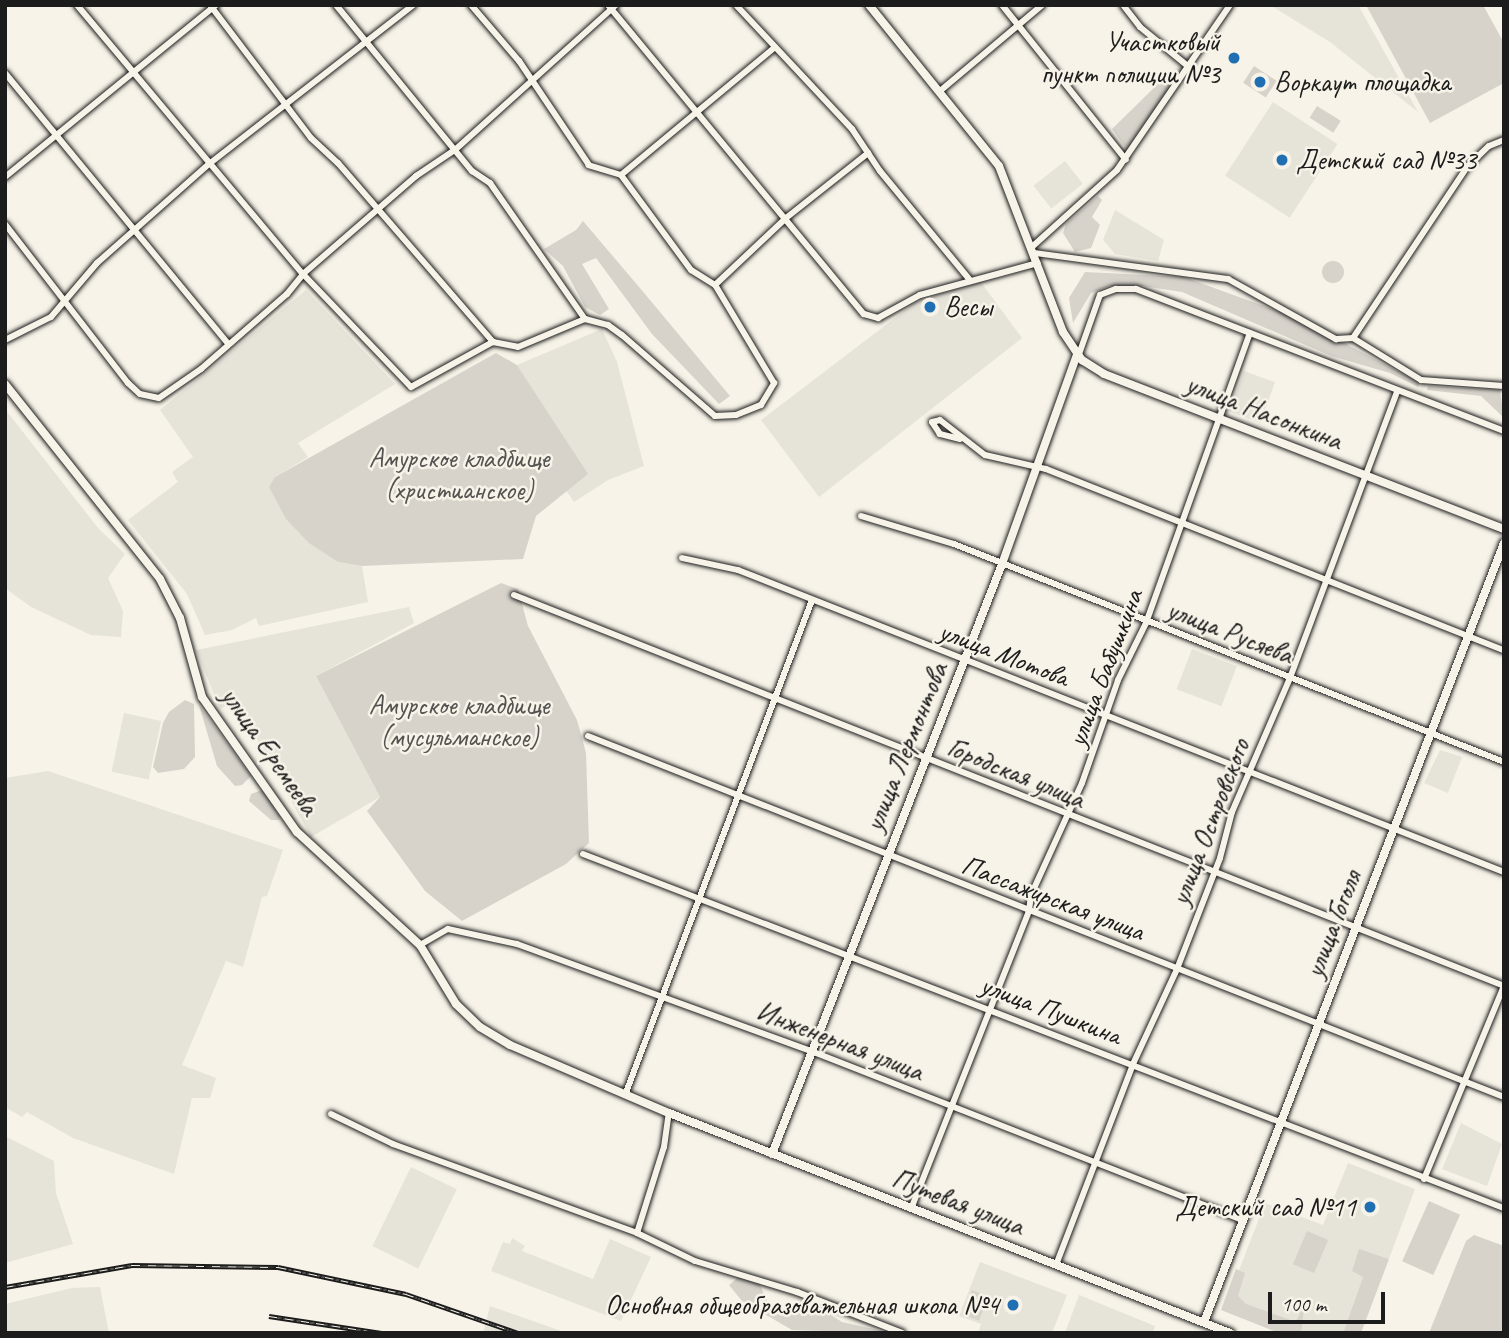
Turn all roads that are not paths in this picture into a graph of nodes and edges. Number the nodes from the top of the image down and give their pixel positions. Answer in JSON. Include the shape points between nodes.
{"nodes":[{"id":1,"x":77,"y":5,"type":"edge"},
{"id":2,"x":336,"y":5,"type":"edge"},
{"id":3,"x":413,"y":5,"type":"edge"},
{"id":4,"x":471,"y":5,"type":"edge"},
{"id":5,"x":736,"y":5,"type":"edge"},
{"id":6,"x":869,"y":5,"type":"edge"},
{"id":7,"x":1002,"y":5,"type":"edge"},
{"id":8,"x":1042,"y":5,"type":"edge"},
{"id":9,"x":1122,"y":5,"type":"edge"},
{"id":10,"x":1230,"y":5,"type":"edge"},
{"id":11,"x":213,"y":6,"type":"edge"},
{"id":12,"x":612,"y":6,"type":"edge"},
{"id":13,"x":1017,"y":25,"type":"junction"},
{"id":14,"x":366,"y":40,"type":"junction"},
{"id":15,"x":775,"y":47,"type":"junction"},
{"id":16,"x":1189,"y":67,"type":"junction"},
{"id":17,"x":5,"y":73,"type":"edge"},
{"id":18,"x":132,"y":73,"type":"junction"},
{"id":19,"x":529,"y":80,"type":"junction"},
{"id":20,"x":940,"y":91,"type":"junction"},
{"id":21,"x":287,"y":101,"type":"junction"},
{"id":22,"x":698,"y":115,"type":"junction"},
{"id":23,"x":58,"y":136,"type":"junction"},
{"id":24,"x":1504,"y":140,"type":"edge"},
{"id":25,"x":456,"y":149,"type":"junction"},
{"id":26,"x":868,"y":153,"type":"junction"},
{"id":27,"x":1126,"y":160,"type":"junction"},
{"id":28,"x":209,"y":164,"type":"junction"},
{"id":29,"x":621,"y":175,"type":"junction"},
{"id":30,"x":5,"y":177,"type":"edge"},
{"id":31,"x":378,"y":208,"type":"junction"},
{"id":32,"x":786,"y":218,"type":"junction"},
{"id":33,"x":5,"y":224,"type":"edge"},
{"id":34,"x":135,"y":230,"type":"junction"},
{"id":35,"x":1034,"y":249,"type":"junction"},
{"id":36,"x":1038,"y":262,"type":"junction"},
{"id":37,"x":303,"y":274,"type":"junction"},
{"id":38,"x":969,"y":279,"type":"junction"},
{"id":39,"x":715,"y":285,"type":"junction"},
{"id":40,"x":64,"y":304,"type":"junction"},
{"id":41,"x":585,"y":319,"type":"junction"},
{"id":42,"x":1250,"y":333,"type":"junction"},
{"id":43,"x":1353,"y":338,"type":"junction"},
{"id":44,"x":5,"y":340,"type":"edge"},
{"id":45,"x":493,"y":342,"type":"junction"},
{"id":46,"x":228,"y":344,"type":"junction"},
{"id":47,"x":1077,"y":356,"type":"junction"},
{"id":48,"x":5,"y":384,"type":"edge"},
{"id":49,"x":1504,"y":386,"type":"edge"},
{"id":50,"x":1397,"y":392,"type":"junction"},
{"id":51,"x":1219,"y":419,"type":"junction"},
{"id":52,"x":1504,"y":431,"type":"edge"},
{"id":53,"x":960,"y":439,"type":"dead end"},
{"id":54,"x":1038,"y":466,"type":"junction"},
{"id":55,"x":1365,"y":477,"type":"junction"},
{"id":56,"x":861,"y":516,"type":"dead end"},
{"id":57,"x":1183,"y":521,"type":"junction"},
{"id":58,"x":1504,"y":529,"type":"edge"},
{"id":59,"x":1504,"y":543,"type":"edge"},
{"id":60,"x":682,"y":558,"type":"dead end"},
{"id":61,"x":1002,"y":564,"type":"junction"},
{"id":62,"x":1326,"y":578,"type":"junction"},
{"id":63,"x":514,"y":595,"type":"dead end"},
{"id":64,"x":812,"y":600,"type":"junction"},
{"id":65,"x":1146,"y":623,"type":"junction"},
{"id":66,"x":1468,"y":635,"type":"junction"},
{"id":67,"x":1504,"y":650,"type":"edge"},
{"id":68,"x":964,"y":662,"type":"junction"},
{"id":69,"x":1290,"y":678,"type":"junction"},
{"id":70,"x":777,"y":700,"type":"junction"},
{"id":71,"x":1107,"y":715,"type":"junction"},
{"id":72,"x":1430,"y":733,"type":"junction"},
{"id":73,"x":588,"y":736,"type":"dead end"},
{"id":74,"x":925,"y":759,"type":"junction"},
{"id":75,"x":1504,"y":762,"type":"edge"},
{"id":76,"x":1250,"y":773,"type":"junction"},
{"id":77,"x":738,"y":798,"type":"junction"},
{"id":78,"x":1066,"y":816,"type":"junction"},
{"id":79,"x":1394,"y":830,"type":"junction"},
{"id":80,"x":583,"y":854,"type":"dead end"},
{"id":81,"x":887,"y":856,"type":"junction"},
{"id":82,"x":1504,"y":872,"type":"edge"},
{"id":83,"x":1213,"y":875,"type":"junction"},
{"id":84,"x":700,"y":899,"type":"junction"},
{"id":85,"x":1029,"y":911,"type":"junction"},
{"id":86,"x":1355,"y":929,"type":"junction"},
{"id":87,"x":419,"y":945,"type":"junction"},
{"id":88,"x":847,"y":955,"type":"junction"},
{"id":89,"x":1177,"y":969,"type":"junction"},
{"id":90,"x":1504,"y":986,"type":"edge"},
{"id":91,"x":663,"y":998,"type":"junction"},
{"id":92,"x":990,"y":1010,"type":"junction"},
{"id":93,"x":1318,"y":1026,"type":"junction"},
{"id":94,"x":811,"y":1051,"type":"junction"},
{"id":95,"x":1133,"y":1063,"type":"junction"},
{"id":96,"x":1466,"y":1082,"type":"junction"},
{"id":97,"x":625,"y":1095,"type":"junction"},
{"id":98,"x":1504,"y":1097,"type":"edge"},
{"id":99,"x":950,"y":1106,"type":"junction"},
{"id":100,"x":669,"y":1113,"type":"junction"},
{"id":101,"x":331,"y":1114,"type":"dead end"},
{"id":102,"x":1280,"y":1123,"type":"junction"},
{"id":103,"x":772,"y":1154,"type":"junction"},
{"id":104,"x":1097,"y":1164,"type":"junction"},
{"id":105,"x":1424,"y":1179,"type":"junction"},
{"id":106,"x":1504,"y":1208,"type":"edge"},
{"id":107,"x":911,"y":1209,"type":"junction"},
{"id":108,"x":1243,"y":1220,"type":"junction"},
{"id":109,"x":637,"y":1233,"type":"junction"},
{"id":110,"x":1056,"y":1265,"type":"junction"},
{"id":111,"x":1204,"y":1322,"type":"junction"},
{"id":112,"x":902,"y":1333,"type":"edge"},
{"id":113,"x":1230,"y":1333,"type":"edge"}],
"edges":[{"from":1,"to":18,"type":"street"},
{"from":2,"to":14,"type":"street"},
{"from":3,"to":14,"type":"street"},
{"from":4,"to":19,"type":"street","via":[[519,61]]},
{"from":5,"to":15,"type":"street"},
{"from":6,"to":20,"type":"street"},
{"from":7,"to":13,"type":"street"},
{"from":8,"to":13,"type":"street"},
{"from":9,"to":16,"type":"street","via":[[1140,27]]},
{"from":10,"to":16,"type":"street"},
{"from":11,"to":18,"type":"street"},
{"from":11,"to":21,"type":"street"},
{"from":12,"to":19,"type":"street"},
{"from":12,"to":22,"type":"street"},
{"from":13,"to":20,"type":"street"},
{"from":13,"to":27,"type":"street"},
{"from":14,"to":21,"type":"street"},
{"from":14,"to":25,"type":"street"},
{"from":15,"to":22,"type":"street"},
{"from":15,"to":26,"type":"street","via":[[852,129]]},
{"from":16,"to":27,"type":"street"},
{"from":17,"to":23,"type":"street"},
{"from":18,"to":23,"type":"street"},
{"from":18,"to":28,"type":"street"},
{"from":19,"to":25,"type":"street"},
{"from":19,"to":29,"type":"street","via":[[589,165]]},
{"from":20,"to":35,"type":"street","via":[[999,166]]},
{"from":21,"to":28,"type":"street"},
{"from":21,"to":31,"type":"street","via":[[311,138]]},
{"from":22,"to":29,"type":"street"},
{"from":22,"to":32,"type":"street"},
{"from":23,"to":30,"type":"street"},
{"from":23,"to":34,"type":"street"},
{"from":24,"to":43,"type":"street","via":[[1489,146],[1467,167]]},
{"from":25,"to":31,"type":"street"},
{"from":25,"to":41,"type":"street","via":[[472,171],[490,183]]},
{"from":26,"to":32,"type":"street"},
{"from":26,"to":38,"type":"street"},
{"from":27,"to":35,"type":"street"},
{"from":28,"to":34,"type":"street"},
{"from":28,"to":37,"type":"street"},
{"from":29,"to":39,"type":"street","via":[[691,270]]},
{"from":31,"to":37,"type":"street"},
{"from":31,"to":45,"type":"street"},
{"from":32,"to":38,"type":"street","via":[[864,313],[878,318],[917,297]]},
{"from":32,"to":39,"type":"street"},
{"from":33,"to":40,"type":"street"},
{"from":34,"to":40,"type":"street","via":[[97,263]]},
{"from":34,"to":46,"type":"street"},
{"from":35,"to":36,"type":"street"},
{"from":35,"to":43,"type":"street","via":[[1228,279],[1336,339]]},
{"from":36,"to":38,"type":"street"},
{"from":36,"to":47,"type":"street"},
{"from":37,"to":45,"type":"street","via":[[411,387]]},
{"from":37,"to":46,"type":"street","via":[[287,294]]},
{"from":39,"to":41,"type":"street","via":[[774,383],[769,397],[751,411],[715,416],[622,335],[608,325]]},
{"from":40,"to":44,"type":"street","via":[[51,317]]},
{"from":40,"to":46,"type":"street","via":[[140,394],[167,395]]},
{"from":41,"to":45,"type":"street","via":[[517,347]]},
{"from":42,"to":47,"type":"street","via":[[1162,295],[1115,289],[1098,298]]},
{"from":42,"to":50,"type":"street"},
{"from":42,"to":51,"type":"street","name":"улица Бабушкина"},
{"from":43,"to":49,"type":"street","via":[[1421,380]]},
{"from":47,"to":51,"type":"street","name":"улица Насонкина","via":[[1104,374]]},
{"from":47,"to":54,"type":"street","name":"улица Лермонтова"},
{"from":48,"to":87,"type":"street","name":"улица Еремеева","via":[[160,579],[180,618],[202,697],[297,832]]},
{"from":50,"to":52,"type":"street"},
{"from":50,"to":55,"type":"street","name":"улица Островского"},
{"from":51,"to":55,"type":"street","name":"улица Насонкина"},
{"from":51,"to":57,"type":"street","name":"улица Бабушкина"},
{"from":53,"to":54,"type":"street","via":[[985,455]]},
{"from":54,"to":57,"type":"street"},
{"from":54,"to":61,"type":"street","name":"улица Лермонтова"},
{"from":55,"to":58,"type":"street","name":"улица Насонкина"},
{"from":55,"to":62,"type":"street","name":"улица Островского"},
{"from":56,"to":61,"type":"street","name":"улица Русяева"},
{"from":57,"to":62,"type":"street"},
{"from":57,"to":65,"type":"street","name":"улица Бабушкина"},
{"from":59,"to":66,"type":"street","name":"улица Гоголя"},
{"from":60,"to":64,"type":"street","name":"улица Мотова","via":[[720,564]]},
{"from":61,"to":65,"type":"street","name":"улица Русяева"},
{"from":61,"to":68,"type":"street","name":"улица Лермонтова"},
{"from":62,"to":66,"type":"street"},
{"from":62,"to":69,"type":"street","name":"улица Островского"},
{"from":63,"to":70,"type":"street","name":"Городская улица"},
{"from":64,"to":68,"type":"street","name":"улица Мотова"},
{"from":64,"to":70,"type":"street"},
{"from":65,"to":69,"type":"street","name":"улица Русяева"},
{"from":65,"to":71,"type":"street","name":"улица Бабушкина"},
{"from":66,"to":67,"type":"street"},
{"from":66,"to":72,"type":"street","name":"улица Гоголя"},
{"from":68,"to":71,"type":"street","name":"улица Мотова"},
{"from":68,"to":74,"type":"street","name":"улица Лермонтова"},
{"from":69,"to":72,"type":"street","name":"улица Русяева"},
{"from":69,"to":76,"type":"street","name":"улица Островского"},
{"from":70,"to":74,"type":"street","name":"Городская улица"},
{"from":70,"to":77,"type":"street"},
{"from":71,"to":76,"type":"street","name":"улица Мотова"},
{"from":71,"to":78,"type":"street","name":"улица Бабушкина"},
{"from":72,"to":75,"type":"street","name":"улица Русяева"},
{"from":72,"to":79,"type":"street","name":"улица Гоголя"},
{"from":73,"to":77,"type":"street","name":"Пассажирская улица"},
{"from":74,"to":78,"type":"street","name":"Городская улица"},
{"from":74,"to":81,"type":"street","name":"улица Лермонтова"},
{"from":76,"to":79,"type":"street","name":"улица Мотова"},
{"from":76,"to":83,"type":"street","name":"улица Островского"},
{"from":77,"to":81,"type":"street","name":"Пассажирская улица"},
{"from":77,"to":84,"type":"street"},
{"from":78,"to":83,"type":"street","name":"Городская улица"},
{"from":78,"to":85,"type":"street","name":"улица Бабушкина","via":[[1031,895]]},
{"from":79,"to":82,"type":"street","name":"улица Мотова"},
{"from":79,"to":86,"type":"street","name":"улица Гоголя"},
{"from":80,"to":84,"type":"street","name":"улица Пушкина"},
{"from":81,"to":85,"type":"street","name":"Пассажирская улица"},
{"from":81,"to":88,"type":"street","name":"улица Лермонтова"},
{"from":83,"to":86,"type":"street","name":"Городская улица"},
{"from":83,"to":89,"type":"street","name":"улица Островского"},
{"from":84,"to":88,"type":"street","name":"улица Пушкина"},
{"from":84,"to":91,"type":"street"},
{"from":85,"to":89,"type":"street","name":"Пассажирская улица"},
{"from":85,"to":92,"type":"street","name":"улица Бабушкина"},
{"from":86,"to":90,"type":"street","name":"Городская улица"},
{"from":86,"to":93,"type":"street","name":"улица Гоголя"},
{"from":87,"to":91,"type":"street","name":"Инженерная улица","via":[[448,929],[485,934]]},
{"from":87,"to":97,"type":"street","name":"Путевая улица","via":[[456,1004],[480,1027]]},
{"from":88,"to":92,"type":"street","name":"улица Пушкина"},
{"from":88,"to":94,"type":"street","name":"улица Лермонтова"},
{"from":89,"to":93,"type":"street","name":"Пассажирская улица"},
{"from":89,"to":95,"type":"street","name":"улица Островского"},
{"from":90,"to":96,"type":"street"},
{"from":91,"to":94,"type":"street","name":"Инженерная улица"},
{"from":91,"to":97,"type":"street"},
{"from":92,"to":95,"type":"street","name":"улица Пушкина"},
{"from":92,"to":99,"type":"street","name":"улица Бабушкина"},
{"from":93,"to":96,"type":"street","name":"Пассажирская улица"},
{"from":93,"to":102,"type":"street","name":"улица Гоголя"},
{"from":94,"to":99,"type":"street","name":"Инженерная улица"},
{"from":94,"to":103,"type":"street","name":"улица Лермонтова"},
{"from":95,"to":102,"type":"street","name":"улица Пушкина"},
{"from":95,"to":104,"type":"street","name":"улица Островского"},
{"from":96,"to":98,"type":"street","name":"Пассажирская улица"},
{"from":96,"to":105,"type":"street"},
{"from":97,"to":100,"type":"street","name":"Путевая улица"},
{"from":99,"to":104,"type":"street","name":"Инженерная улица"},
{"from":99,"to":107,"type":"street","name":"улица Бабушкина"},
{"from":100,"to":103,"type":"street","name":"Путевая улица"},
{"from":100,"to":109,"type":"street","via":[[664,1147]]},
{"from":101,"to":109,"type":"street","via":[[407,1149]]},
{"from":102,"to":105,"type":"street","name":"улица Пушкина"},
{"from":102,"to":108,"type":"street","name":"улица Гоголя"},
{"from":103,"to":107,"type":"street","name":"Путевая улица"},
{"from":104,"to":108,"type":"street","name":"Инженерная улица"},
{"from":104,"to":110,"type":"street","name":"улица Островского"},
{"from":105,"to":106,"type":"street","name":"улица Пушкина"},
{"from":107,"to":110,"type":"street","name":"Путевая улица"},
{"from":108,"to":111,"type":"street","name":"улица Гоголя"},
{"from":109,"to":112,"type":"street","via":[[695,1261],[797,1292]]},
{"from":110,"to":111,"type":"street","name":"Путевая улица"},
{"from":111,"to":113,"type":"street","name":"Путевая улица"}]}
